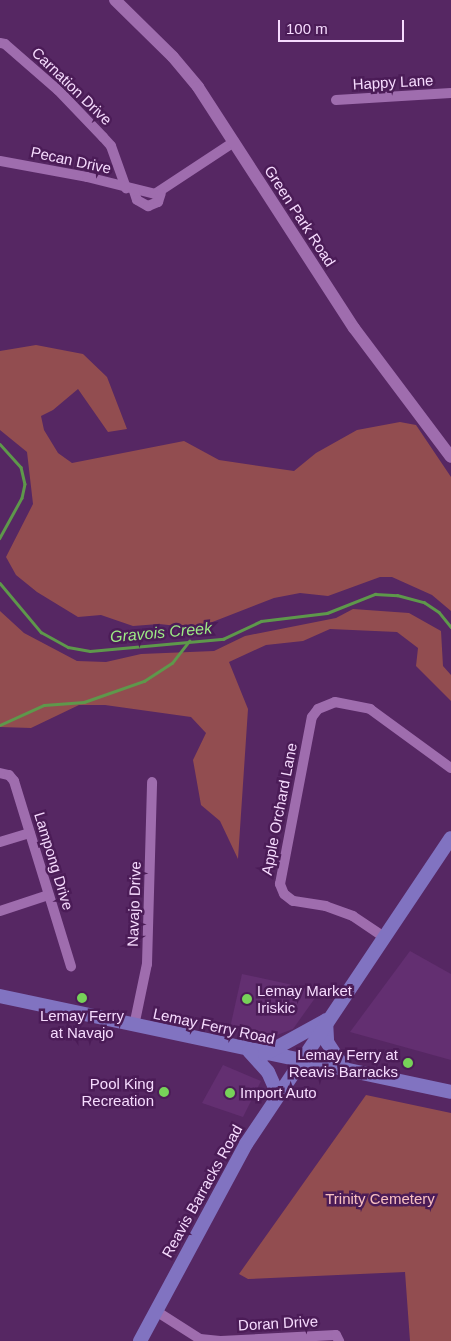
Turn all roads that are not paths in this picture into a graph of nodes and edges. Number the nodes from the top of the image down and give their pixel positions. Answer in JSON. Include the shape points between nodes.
{"nodes":[{"id":1,"x":115,"y":0,"type":"edge"},
{"id":2,"x":0,"y":43,"type":"edge"},
{"id":3,"x":451,"y":93,"type":"edge"},
{"id":4,"x":336,"y":100,"type":"dead end"},
{"id":5,"x":234,"y":142,"type":"junction"},
{"id":6,"x":0,"y":162,"type":"edge"},
{"id":7,"x":130,"y":189,"type":"junction"},
{"id":8,"x":451,"y":457,"type":"edge"},
{"id":9,"x":451,"y":768,"type":"edge"},
{"id":10,"x":0,"y":773,"type":"edge"},
{"id":11,"x":152,"y":782,"type":"dead end"},
{"id":12,"x":30,"y":833,"type":"junction"},
{"id":13,"x":451,"y":838,"type":"edge"},
{"id":14,"x":0,"y":842,"type":"edge"},
{"id":15,"x":48,"y":895,"type":"junction"},
{"id":16,"x":0,"y":911,"type":"edge"},
{"id":17,"x":384,"y":937,"type":"junction"},
{"id":18,"x":71,"y":966,"type":"dead end"},
{"id":19,"x":0,"y":996,"type":"edge"},
{"id":20,"x":326,"y":1020,"type":"junction"},
{"id":21,"x":134,"y":1026,"type":"junction"},
{"id":22,"x":249,"y":1051,"type":"junction"},
{"id":23,"x":265,"y":1054,"type":"junction"},
{"id":24,"x":299,"y":1061,"type":"junction"},
{"id":25,"x":346,"y":1071,"type":"junction"},
{"id":26,"x":451,"y":1092,"type":"edge"},
{"id":27,"x":278,"y":1094,"type":"junction"},
{"id":28,"x":156,"y":1311,"type":"junction"},
{"id":29,"x":338,"y":1338,"type":"edge"},
{"id":30,"x":140,"y":1341,"type":"edge"},
{"id":31,"x":221,"y":1341,"type":"edge"}],
"edges":[{"from":1,"to":5,"type":"street","name":"Green Park Road","via":[[186,72]]},
{"from":2,"to":7,"type":"street","name":"Carnation Drive","via":[[58,90],[104,137]]},
{"from":3,"to":4,"type":"street","name":"Happy Lane"},
{"from":5,"to":7,"type":"street","name":"Pecan Drive","via":[[161,193]]},
{"from":5,"to":8,"type":"street","name":"Green Park Road","via":[[354,328]]},
{"from":6,"to":7,"type":"street","name":"Pecan Drive","via":[[87,177]]},
{"from":9,"to":17,"type":"street","name":"Apple Orchard Lane","via":[[370,709],[335,702],[318,709],[312,717],[280,884],[284,894],[293,901],[326,906],[353,916]]},
{"from":10,"to":12,"type":"street","name":"Lampong Drive","via":[[9,775],[14,781]]},
{"from":11,"to":21,"type":"street","name":"Navajo Drive","via":[[147,964]]},
{"from":12,"to":14,"type":"street"},
{"from":12,"to":15,"type":"street","name":"Lampong Drive"},
{"from":13,"to":17,"type":"main road","name":"Reavis Barracks Road"},
{"from":15,"to":16,"type":"street"},
{"from":15,"to":18,"type":"street","name":"Lampong Drive"},
{"from":17,"to":20,"type":"main road","name":"Reavis Barracks Road"},
{"from":19,"to":21,"type":"main road","name":"Lemay Ferry Road"},
{"from":20,"to":23,"type":"main road"},
{"from":20,"to":24,"type":"main road","name":"Reavis Barracks Road"},
{"from":20,"to":25,"type":"main road","via":[[327,1042]]},
{"from":21,"to":22,"type":"main road","name":"Lemay Ferry Road"},
{"from":22,"to":23,"type":"main road","name":"Lemay Ferry Road"},
{"from":22,"to":27,"type":"main road","via":[[268,1072]]},
{"from":23,"to":24,"type":"main road","name":"Lemay Ferry Road"},
{"from":24,"to":25,"type":"main road","name":"Lemay Ferry Road"},
{"from":24,"to":27,"type":"main road","name":"Reavis Barracks Road"},
{"from":25,"to":26,"type":"main road","name":"Lemay Ferry Road"},
{"from":27,"to":28,"type":"main road","name":"Reavis Barracks Road","via":[[214,1197]]},
{"from":28,"to":30,"type":"main road","name":"Reavis Barracks Road"},
{"from":28,"to":31,"type":"street","name":"Doran Drive","via":[[200,1339]]},
{"from":29,"to":31,"type":"street","name":"Doran Drive"}]}
